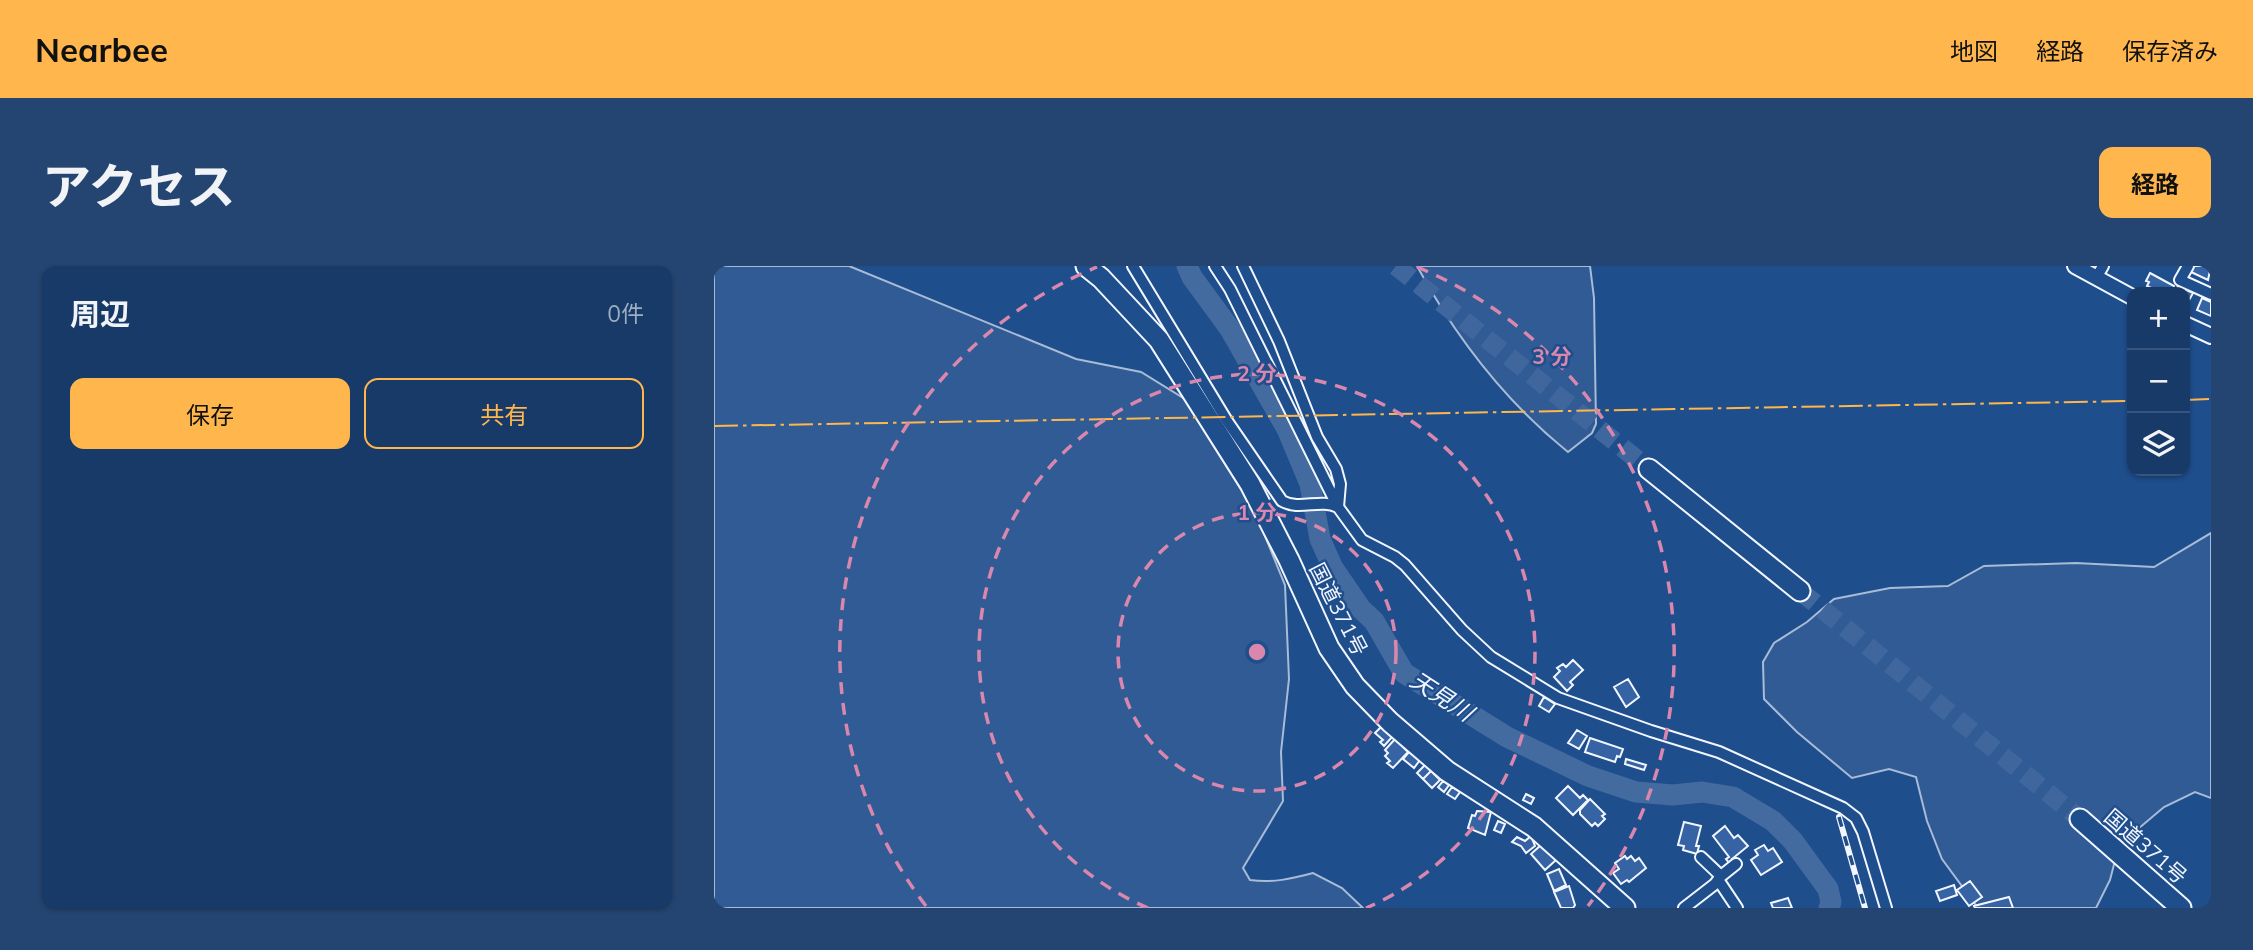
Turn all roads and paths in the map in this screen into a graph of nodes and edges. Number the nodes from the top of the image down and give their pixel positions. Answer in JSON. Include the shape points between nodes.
{"nodes":[{"id":1,"x":1086,"y":266,"type":"edge"},
{"id":2,"x":1133,"y":266,"type":"edge"},
{"id":3,"x":1215,"y":266,"type":"edge"},
{"id":4,"x":1243,"y":266,"type":"edge"},
{"id":5,"x":2075,"y":266,"type":"edge"},
{"id":6,"x":2188,"y":266,"type":"edge"},
{"id":7,"x":2100,"y":272,"type":"edge"},
{"id":8,"x":2127,"y":293,"type":"edge"},
{"id":9,"x":2211,"y":294,"type":"edge"},
{"id":10,"x":2190,"y":326,"type":"edge"},
{"id":11,"x":2211,"y":335,"type":"edge"},
{"id":12,"x":1649,"y":469,"type":"tunnel mouth"},
{"id":13,"x":1334,"y":505,"type":"junction"},
{"id":14,"x":1800,"y":591,"type":"tunnel mouth"},
{"id":15,"x":2080,"y":819,"type":"tunnel mouth"},
{"id":16,"x":1701,"y":857,"type":"dead end"},
{"id":17,"x":1736,"y":864,"type":"dead end"},
{"id":18,"x":1720,"y":878,"type":"junction"},
{"id":19,"x":2175,"y":902,"type":"edge"},
{"id":20,"x":1624,"y":908,"type":"edge"},
{"id":21,"x":1684,"y":908,"type":"edge"},
{"id":22,"x":1737,"y":908,"type":"edge"},
{"id":23,"x":1886,"y":908,"type":"edge"}],
"edges":[{"from":1,"to":20,"type":"highway","name":"国道371号","via":[[1159,340],[1250,484],[1329,648],[1355,686],[1447,771],[1534,827]]},
{"from":2,"to":13,"type":"street","via":[[1227,421],[1282,500],[1297,506]]},
{"from":3,"to":13,"type":"street"},
{"from":4,"to":13,"type":"street","via":[[1317,436],[1336,469],[1340,484]]},
{"from":5,"to":7,"type":"street"},
{"from":6,"to":9,"type":"street","via":[[2180,280]]},
{"from":7,"to":8,"type":"street"},
{"from":10,"to":11,"type":"street"},
{"from":12,"to":14,"type":"highway"},
{"from":13,"to":23,"type":"street","via":[[1362,540],[1405,565],[1462,630],[1519,676],[1558,698],[1719,752],[1843,808],[1856,818]]},
{"from":15,"to":19,"type":"highway","name":"国道371号"},
{"from":16,"to":18,"type":"street"},
{"from":17,"to":18,"type":"street"},
{"from":18,"to":21,"type":"street"},
{"from":18,"to":22,"type":"street"}]}
